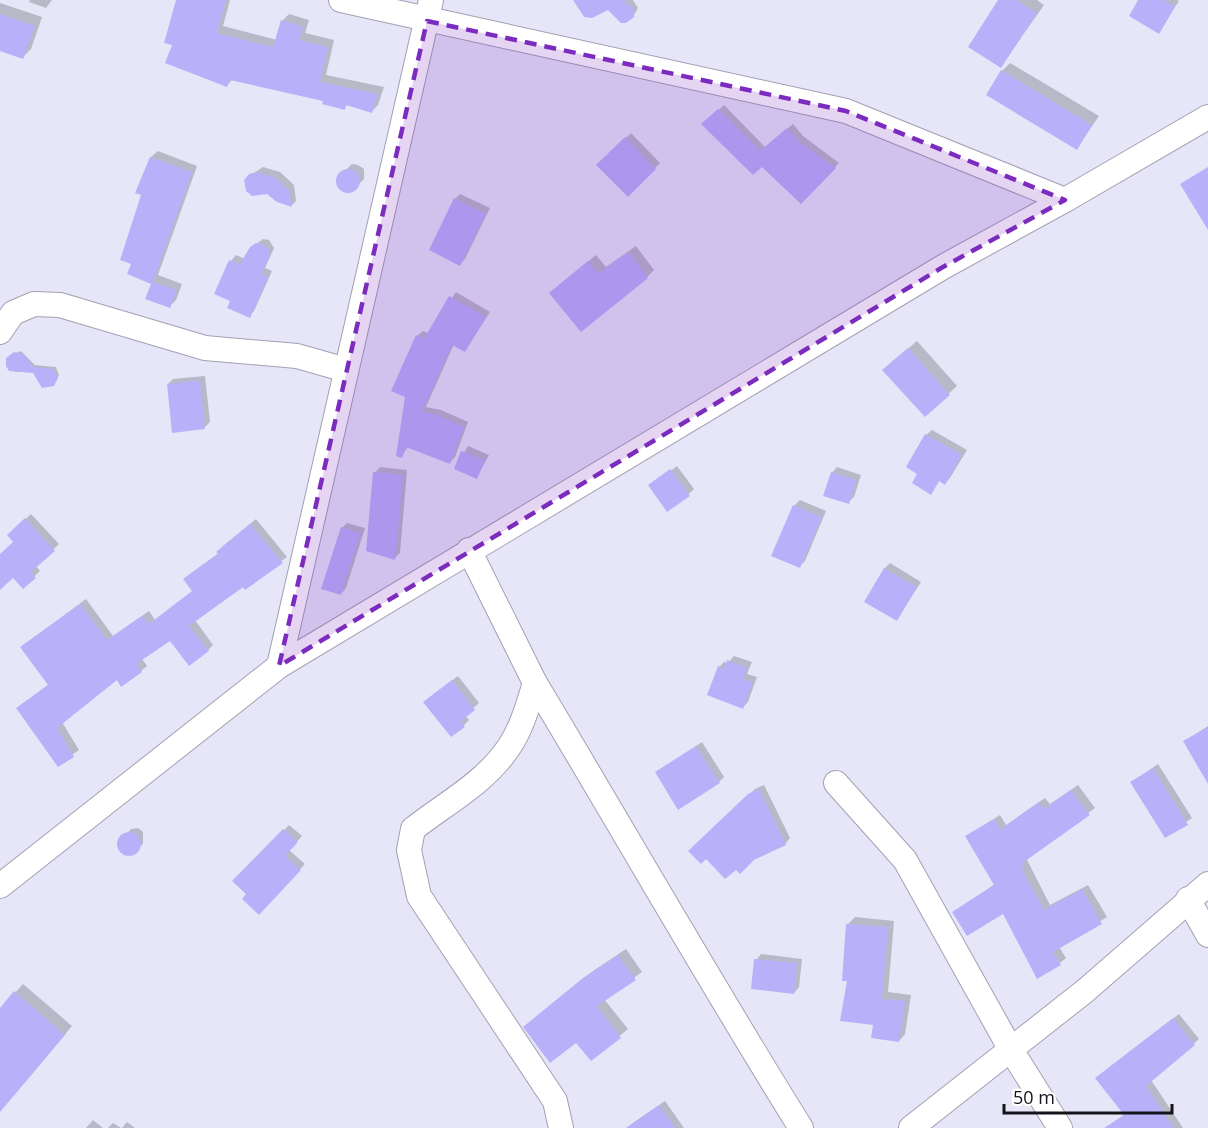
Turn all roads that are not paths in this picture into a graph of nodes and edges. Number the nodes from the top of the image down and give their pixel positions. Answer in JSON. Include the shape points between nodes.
{"nodes":[{"id":1,"x":342,"y":0,"type":"edge"},
{"id":2,"x":429,"y":10,"type":"edge"},
{"id":3,"x":1208,"y":117,"type":"edge"},
{"id":4,"x":1065,"y":200,"type":"junction"},
{"id":5,"x":0,"y":332,"type":"edge"},
{"id":6,"x":346,"y":370,"type":"junction"},
{"id":7,"x":469,"y":550,"type":"junction"},
{"id":8,"x":279,"y":666,"type":"junction"},
{"id":9,"x":535,"y":683,"type":"junction"},
{"id":10,"x":836,"y":783,"type":"dead end"},
{"id":11,"x":1208,"y":884,"type":"edge"},
{"id":12,"x":0,"y":886,"type":"edge"},
{"id":13,"x":1188,"y":899,"type":"junction"},
{"id":14,"x":1208,"y":935,"type":"edge"},
{"id":15,"x":1011,"y":1050,"type":"junction"},
{"id":16,"x":561,"y":1128,"type":"edge"},
{"id":17,"x":801,"y":1128,"type":"edge"},
{"id":18,"x":911,"y":1128,"type":"edge"},
{"id":19,"x":1060,"y":1128,"type":"edge"}],
"edges":[{"from":1,"to":2,"type":"street"},
{"from":2,"to":4,"type":"street","via":[[846,111]]},
{"from":2,"to":6,"type":"street"},
{"from":3,"to":4,"type":"street"},
{"from":4,"to":7,"type":"street","via":[[943,267]]},
{"from":5,"to":6,"type":"street","via":[[13,313],[34,304],[60,305],[205,348],[297,356]]},
{"from":6,"to":8,"type":"street"},
{"from":7,"to":8,"type":"street"},
{"from":7,"to":9,"type":"street"},
{"from":8,"to":12,"type":"street"},
{"from":9,"to":16,"type":"street","via":[[524,718],[508,748],[472,786],[413,829],[409,850],[419,896],[555,1101]]},
{"from":9,"to":17,"type":"street","via":[[716,992]]},
{"from":10,"to":15,"type":"street","via":[[905,860]]},
{"from":11,"to":13,"type":"street"},
{"from":13,"to":14,"type":"street"},
{"from":13,"to":15,"type":"street","via":[[1085,991]]},
{"from":15,"to":18,"type":"street"},
{"from":15,"to":19,"type":"street"}]}
